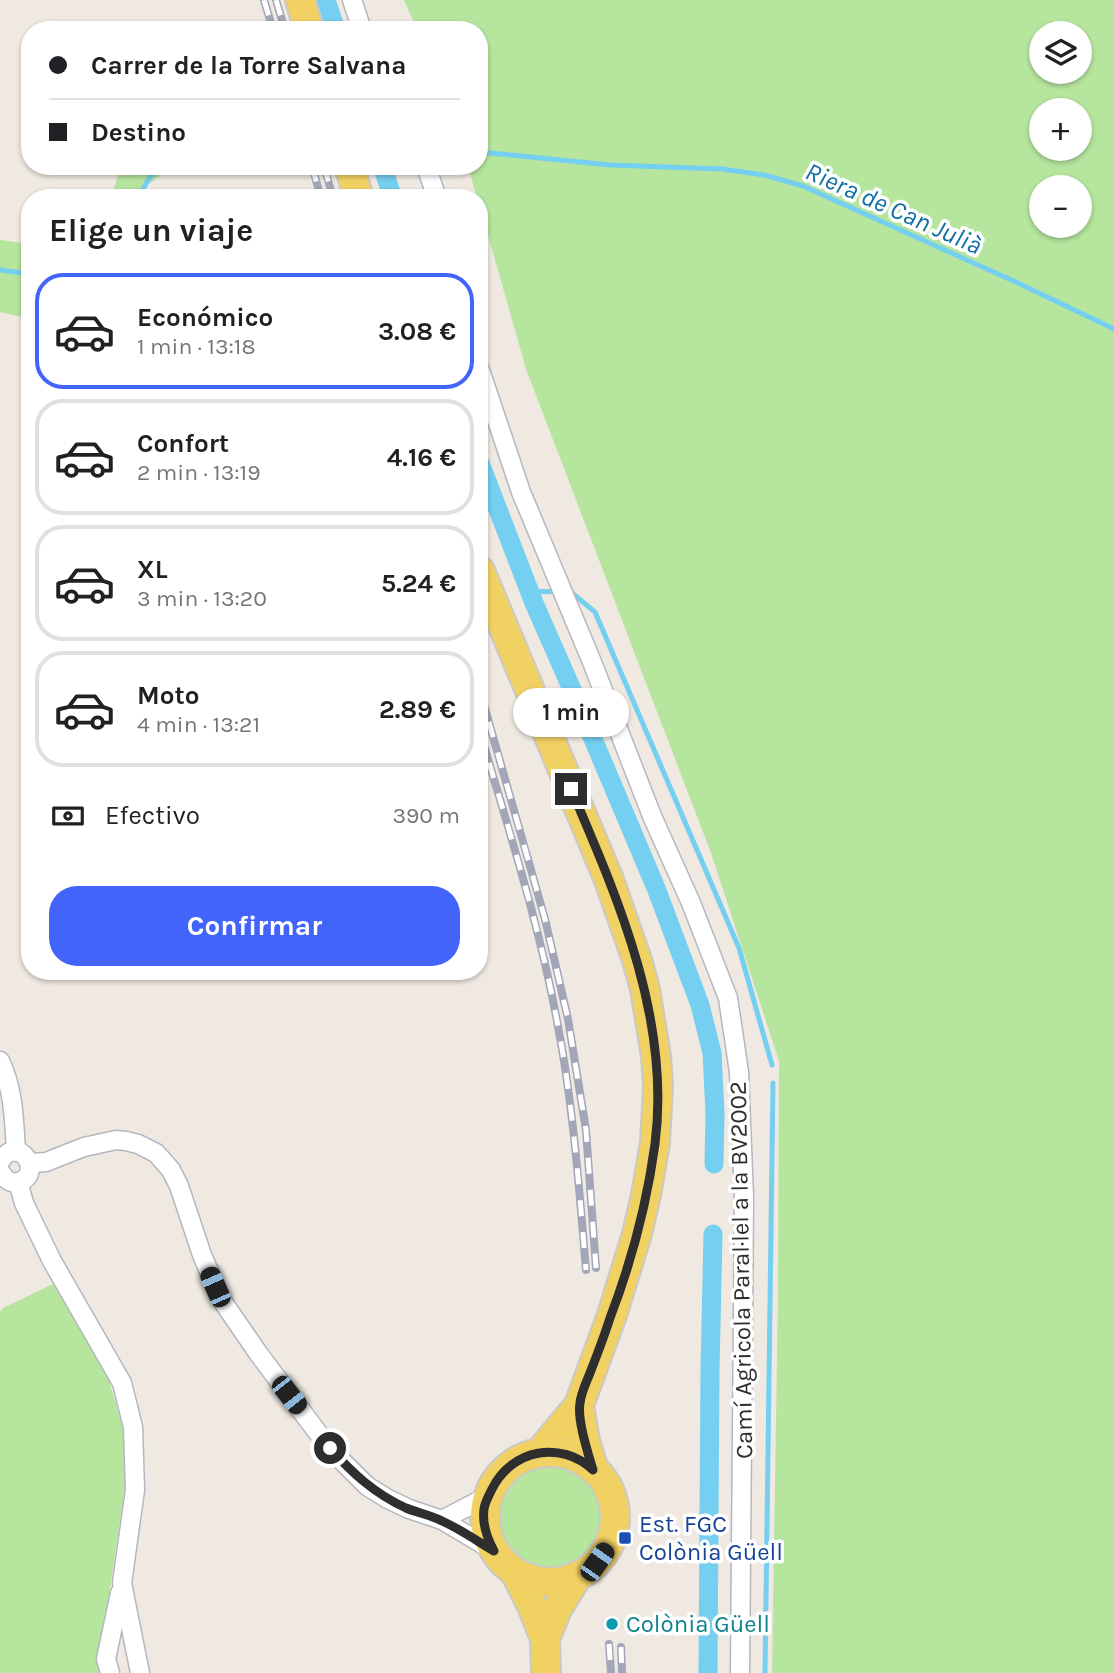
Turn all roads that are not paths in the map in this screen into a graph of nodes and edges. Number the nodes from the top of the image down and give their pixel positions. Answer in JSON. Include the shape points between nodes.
{"nodes":[{"id":1,"x":300,"y":0,"type":"edge"},
{"id":2,"x":352,"y":0,"type":"edge"},
{"id":3,"x":306,"y":21,"type":"edge"},
{"id":4,"x":359,"y":21,"type":"edge"},
{"id":5,"x":488,"y":394,"type":"edge"},
{"id":6,"x":488,"y":590,"type":"edge"},
{"id":7,"x":0,"y":1061,"type":"edge"},
{"id":8,"x":23,"y":1157,"type":"junction"},
{"id":9,"x":0,"y":1162,"type":"edge"},
{"id":10,"x":0,"y":1171,"type":"edge"},
{"id":11,"x":18,"y":1182,"type":"junction"},
{"id":12,"x":579,"y":1405,"type":"junction"},
{"id":13,"x":540,"y":1452,"type":"junction"},
{"id":14,"x":593,"y":1470,"type":"junction"},
{"id":15,"x":488,"y":1496,"type":"junction"},
{"id":16,"x":442,"y":1520,"type":"junction"},
{"id":17,"x":494,"y":1551,"type":"junction"},
{"id":18,"x":515,"y":1572,"type":"junction"},
{"id":19,"x":578,"y":1575,"type":"junction"},
{"id":20,"x":122,"y":1583,"type":"junction"},
{"id":21,"x":545,"y":1639,"type":"junction"},
{"id":22,"x":110,"y":1673,"type":"edge"},
{"id":23,"x":139,"y":1673,"type":"edge"},
{"id":24,"x":546,"y":1673,"type":"edge"},
{"id":25,"x":740,"y":1673,"type":"edge"}],
"edges":[{"from":1,"to":3,"type":"main road"},
{"from":2,"to":4,"type":"street"},
{"from":5,"to":25,"type":"street","name":"Camí Agricola Paral·lel a la BV2002","via":[[521,492],[728,998],[739,1072],[744,1197]]},
{"from":6,"to":12,"type":"main road","via":[[609,880],[645,989],[656,1056],[655,1143],[646,1195],[612,1315]]},
{"from":7,"to":8,"type":"street"},
{"from":8,"to":9,"type":"street","via":[[7,1154]]},
{"from":8,"to":11,"type":"street","via":[[29,1173]]},
{"from":8,"to":16,"type":"street","via":[[46,1162],[116,1140],[156,1153],[179,1186],[221,1299],[321,1438],[368,1486],[409,1509]]},
{"from":10,"to":11,"type":"street","via":[[5,1179]]},
{"from":11,"to":20,"type":"street","via":[[52,1261],[122,1383],[133,1427],[135,1490]]},
{"from":12,"to":13,"type":"main road"},
{"from":12,"to":14,"type":"main road"},
{"from":13,"to":14,"type":"main road","via":[[567,1454]]},
{"from":13,"to":15,"type":"main road","via":[[506,1469]]},
{"from":14,"to":19,"type":"main road","via":[[612,1497],[614,1526],[597,1562]]},
{"from":15,"to":16,"type":"street"},
{"from":15,"to":17,"type":"main road","via":[[484,1520]]},
{"from":16,"to":17,"type":"street"},
{"from":17,"to":18,"type":"main road"},
{"from":18,"to":19,"type":"main road","via":[[554,1582]]},
{"from":18,"to":21,"type":"main road"},
{"from":19,"to":21,"type":"main road"},
{"from":20,"to":22,"type":"street","via":[[106,1659]]},
{"from":20,"to":23,"type":"street"},
{"from":21,"to":24,"type":"main road"}]}
